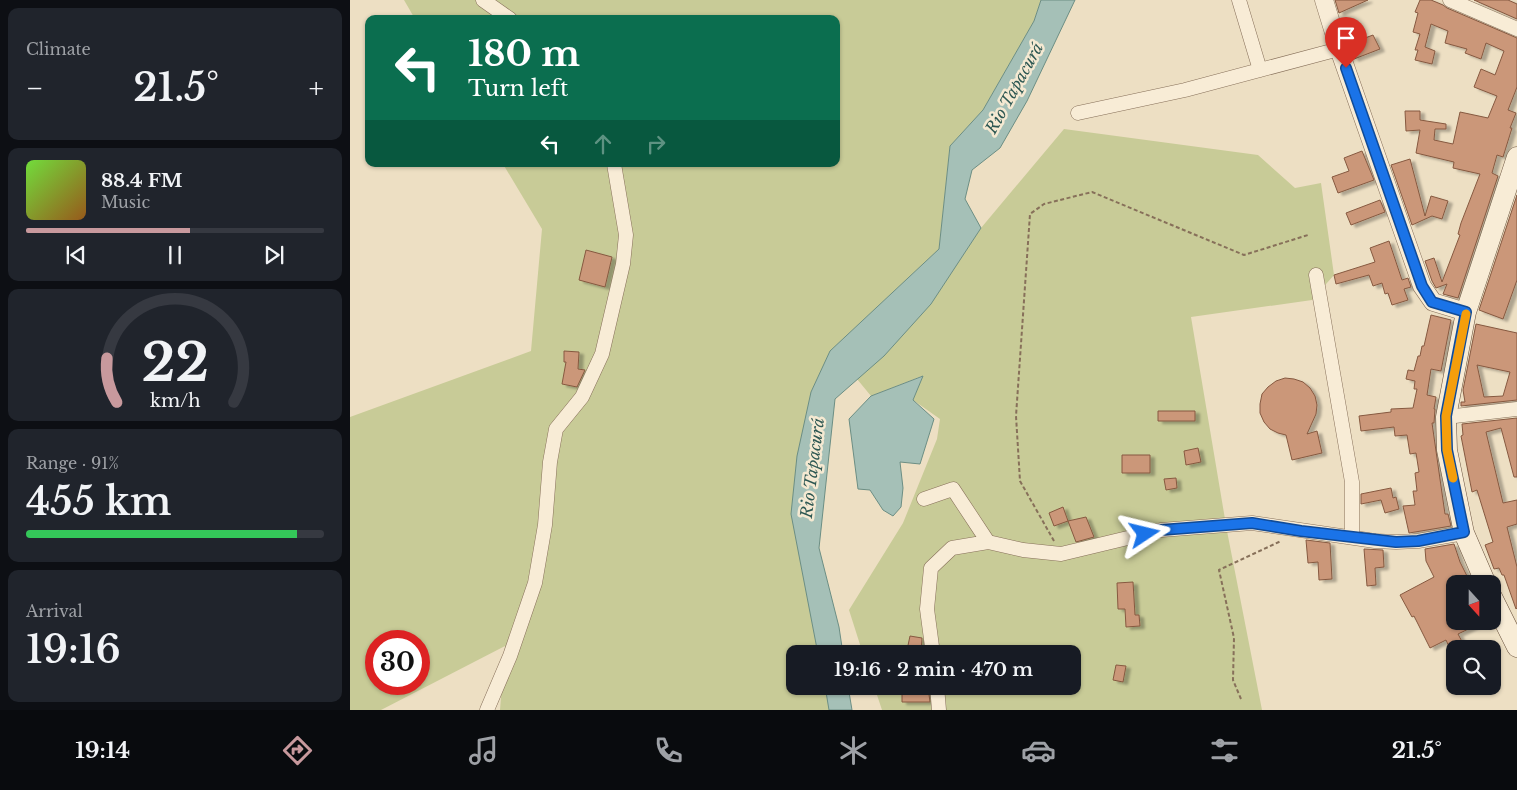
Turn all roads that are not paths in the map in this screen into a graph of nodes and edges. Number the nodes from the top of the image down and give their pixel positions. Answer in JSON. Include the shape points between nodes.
{"nodes":[{"id":1,"x":483,"y":0,"type":"edge"},
{"id":2,"x":1239,"y":0,"type":"edge"},
{"id":3,"x":1324,"y":0,"type":"edge"},
{"id":4,"x":1450,"y":0,"type":"edge"},
{"id":5,"x":504,"y":15,"type":"edge"},
{"id":6,"x":1517,"y":29,"type":"edge"},
{"id":7,"x":1339,"y":49,"type":"junction"},
{"id":8,"x":1260,"y":70,"type":"junction"},
{"id":9,"x":1078,"y":113,"type":"dead end"},
{"id":10,"x":1517,"y":157,"type":"edge"},
{"id":11,"x":615,"y":167,"type":"edge"},
{"id":12,"x":1316,"y":275,"type":"dead end"},
{"id":13,"x":1466,"y":312,"type":"junction"},
{"id":14,"x":1517,"y":409,"type":"edge"},
{"id":15,"x":1446,"y":416,"type":"junction"},
{"id":16,"x":924,"y":499,"type":"dead end"},
{"id":17,"x":1464,"y":532,"type":"junction"},
{"id":18,"x":1352,"y":536,"type":"junction"},
{"id":19,"x":988,"y":542,"type":"junction"},
{"id":20,"x":1482,"y":575,"type":"edge"},
{"id":21,"x":1501,"y":615,"type":"edge"},
{"id":22,"x":932,"y":645,"type":"edge"},
{"id":23,"x":1517,"y":647,"type":"edge"},
{"id":24,"x":938,"y":695,"type":"edge"},
{"id":25,"x":487,"y":710,"type":"edge"},
{"id":26,"x":939,"y":710,"type":"edge"}],
"edges":[{"from":1,"to":5,"type":"street"},
{"from":2,"to":8,"type":"street"},
{"from":3,"to":7,"type":"street"},
{"from":4,"to":6,"type":"street"},
{"from":7,"to":8,"type":"street"},
{"from":7,"to":13,"type":"street","via":[[1422,286],[1432,302]]},
{"from":8,"to":9,"type":"street"},
{"from":10,"to":13,"type":"main road"},
{"from":11,"to":25,"type":"street","via":[[626,235],[623,264],[602,354],[582,397],[556,429],[545,525],[534,583],[510,656]]},
{"from":12,"to":18,"type":"street","via":[[1352,482]]},
{"from":13,"to":15,"type":"main road"},
{"from":14,"to":15,"type":"street"},
{"from":15,"to":17,"type":"main road","via":[[1447,450]]},
{"from":16,"to":19,"type":"street","via":[[953,489]]},
{"from":17,"to":18,"type":"street","via":[[1396,542]]},
{"from":17,"to":20,"type":"main road"},
{"from":18,"to":19,"type":"street","via":[[1252,523],[1161,530],[1061,554]]},
{"from":19,"to":22,"type":"street","via":[[952,548],[931,568],[927,609]]},
{"from":21,"to":23,"type":"main road"},
{"from":24,"to":26,"type":"street"}]}
